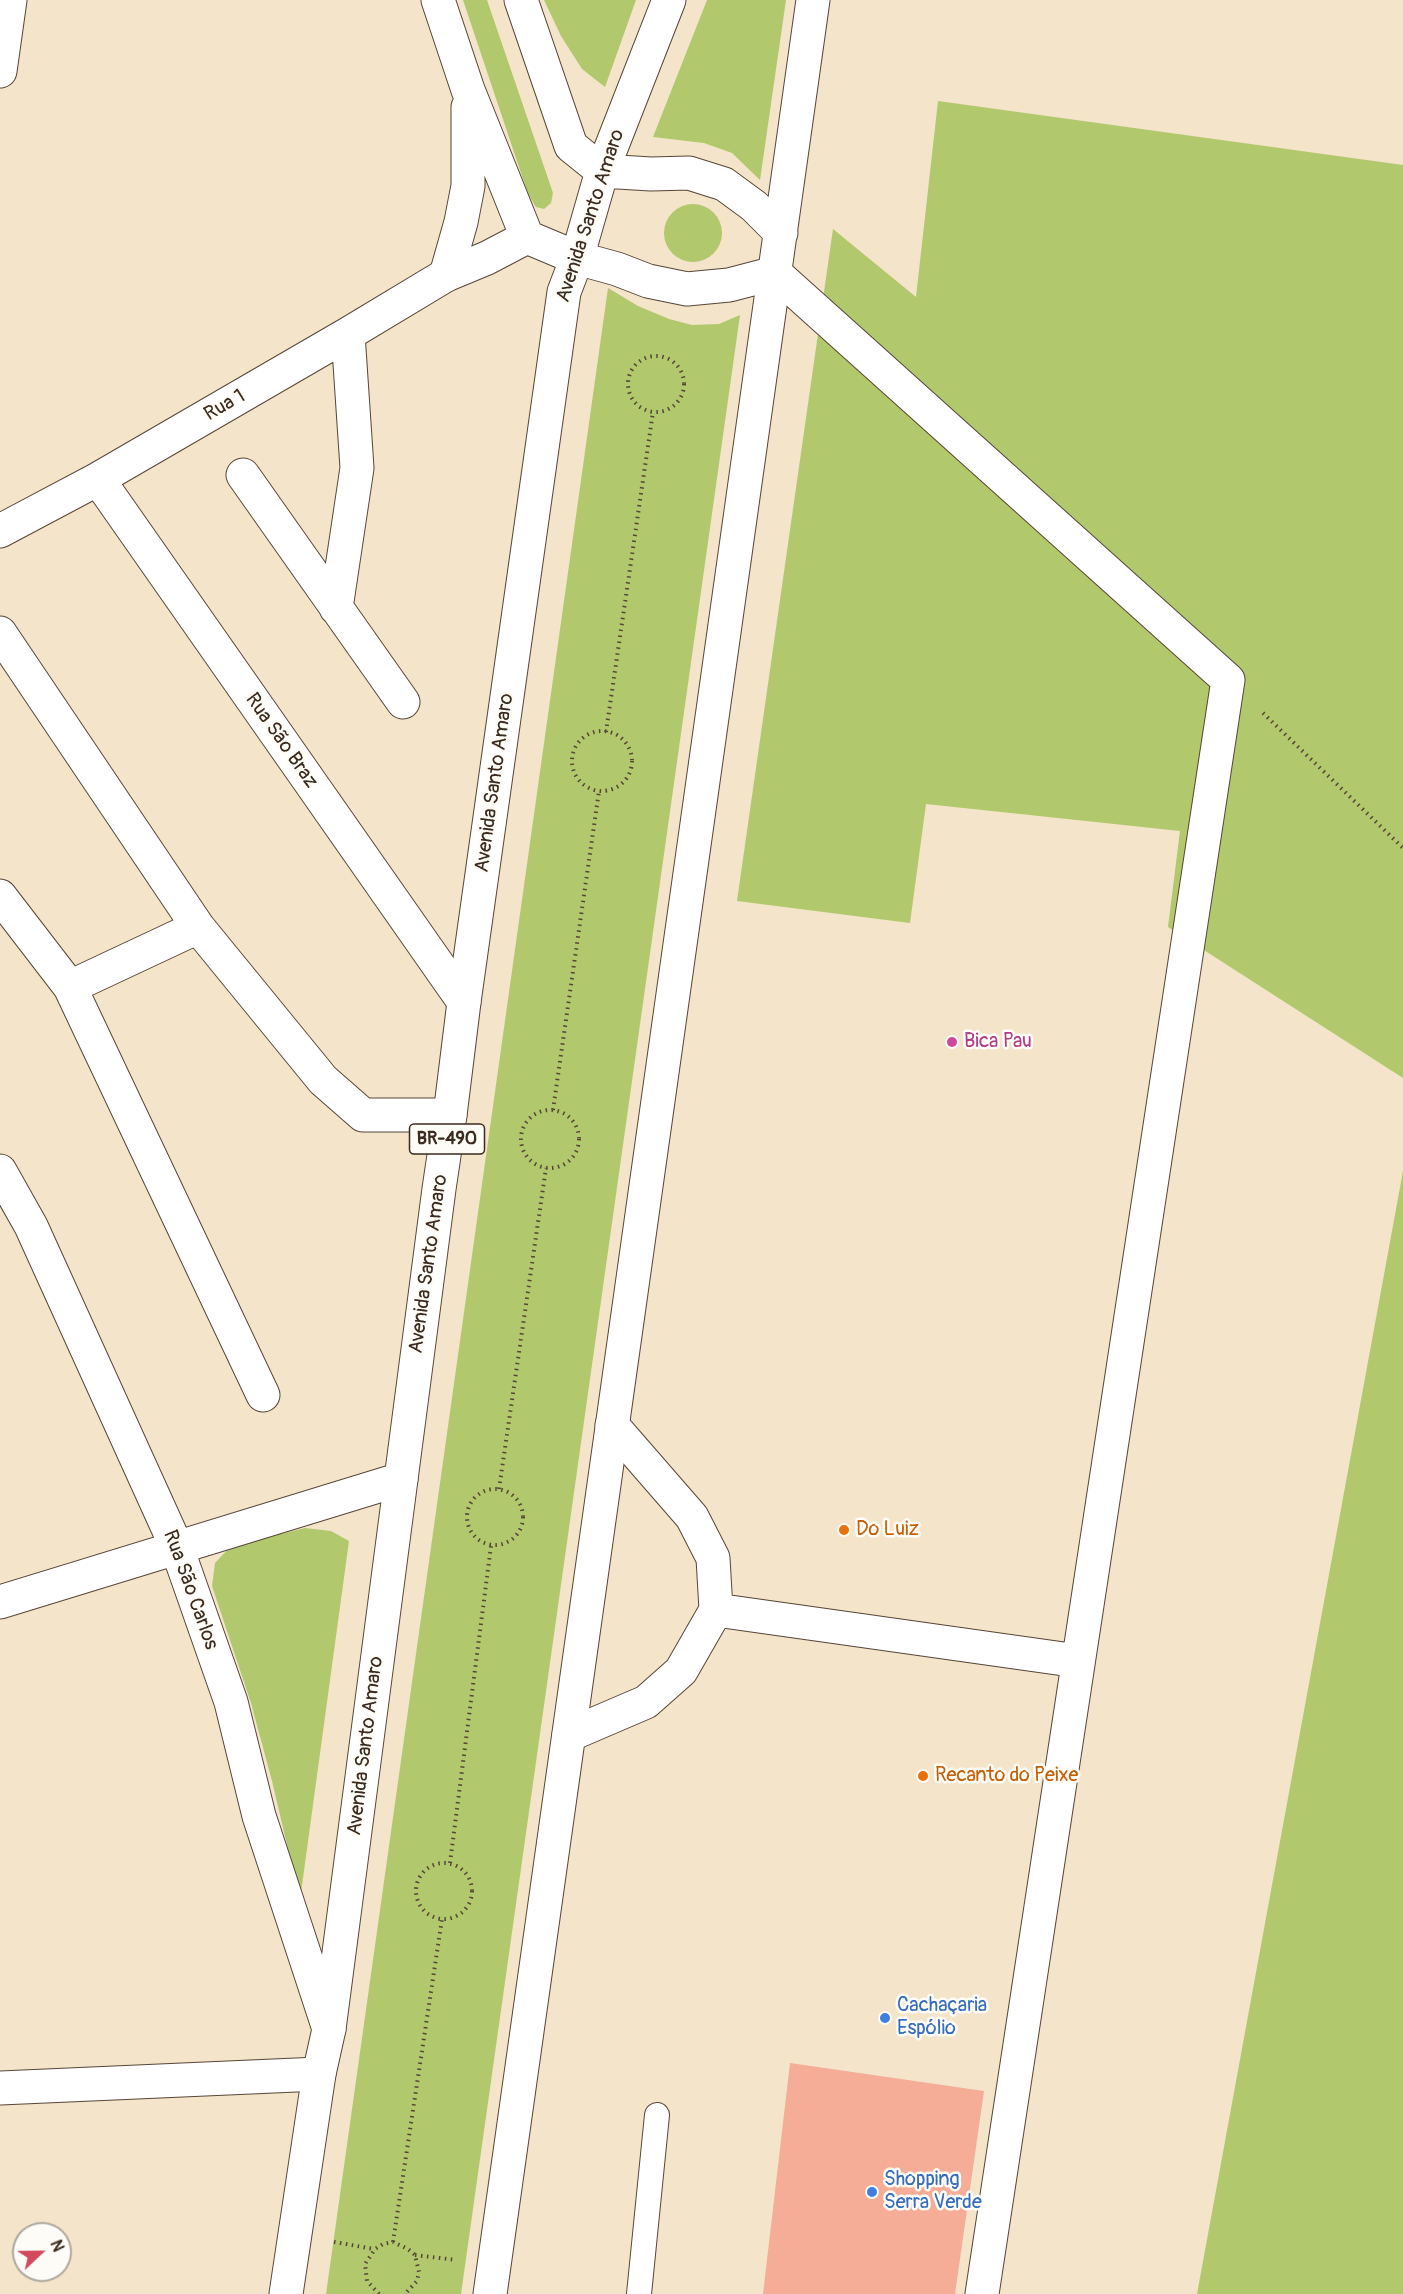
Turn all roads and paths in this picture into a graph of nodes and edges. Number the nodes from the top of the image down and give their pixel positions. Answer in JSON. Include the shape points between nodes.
{"nodes":[{"id":1,"x":10,"y":0,"type":"edge"},
{"id":2,"x":438,"y":0,"type":"edge"},
{"id":3,"x":521,"y":0,"type":"edge"},
{"id":4,"x":669,"y":0,"type":"edge"},
{"id":5,"x":813,"y":0,"type":"edge"},
{"id":6,"x":0,"y":71,"type":"edge"},
{"id":7,"x":468,"y":90,"type":"junction"},
{"id":8,"x":602,"y":171,"type":"junction"},
{"id":9,"x":781,"y":233,"type":"junction"},
{"id":10,"x":527,"y":237,"type":"junction"},
{"id":11,"x":576,"y":258,"type":"junction"},
{"id":12,"x":775,"y":273,"type":"junction"},
{"id":13,"x":446,"y":275,"type":"junction"},
{"id":14,"x":348,"y":334,"type":"junction"},
{"id":15,"x":653,"y":412,"type":"junction"},
{"id":16,"x":243,"y":475,"type":"dead end"},
{"id":17,"x":98,"y":479,"type":"junction"},
{"id":18,"x":0,"y":531,"type":"edge"},
{"id":19,"x":336,"y":608,"type":"junction"},
{"id":20,"x":0,"y":633,"type":"edge"},
{"id":21,"x":1228,"y":680,"type":"junction"},
{"id":22,"x":403,"y":702,"type":"dead end"},
{"id":23,"x":606,"y":732,"type":"junction"},
{"id":24,"x":598,"y":791,"type":"junction"},
{"id":25,"x":1403,"y":848,"type":"edge"},
{"id":26,"x":0,"y":896,"type":"edge"},
{"id":27,"x":198,"y":927,"type":"junction"},
{"id":28,"x":70,"y":987,"type":"junction"},
{"id":29,"x":464,"y":1002,"type":"junction"},
{"id":30,"x":553,"y":1110,"type":"junction"},
{"id":31,"x":450,"y":1115,"type":"junction"},
{"id":32,"x":546,"y":1168,"type":"junction"},
{"id":33,"x":0,"y":1171,"type":"edge"},
{"id":34,"x":263,"y":1395,"type":"dead end"},
{"id":35,"x":612,"y":1425,"type":"junction"},
{"id":36,"x":401,"y":1479,"type":"junction"},
{"id":37,"x":499,"y":1489,"type":"junction"},
{"id":38,"x":491,"y":1546,"type":"junction"},
{"id":39,"x":177,"y":1548,"type":"junction"},
{"id":40,"x":0,"y":1602,"type":"edge"},
{"id":41,"x":716,"y":1610,"type":"junction"},
{"id":42,"x":1078,"y":1662,"type":"junction"},
{"id":43,"x":569,"y":1735,"type":"junction"},
{"id":44,"x":450,"y":1863,"type":"junction"},
{"id":45,"x":442,"y":1919,"type":"junction"},
{"id":46,"x":328,"y":2029,"type":"junction"},
{"id":47,"x":319,"y":2074,"type":"junction"},
{"id":48,"x":0,"y":2088,"type":"edge"},
{"id":49,"x":657,"y":2115,"type":"dead end"},
{"id":50,"x":334,"y":2242,"type":"dead end"},
{"id":51,"x":393,"y":2242,"type":"junction"},
{"id":52,"x":375,"y":2249,"type":"junction"},
{"id":53,"x":415,"y":2255,"type":"junction"},
{"id":54,"x":465,"y":2262,"type":"dead end"},
{"id":55,"x":286,"y":2294,"type":"edge"},
{"id":56,"x":379,"y":2294,"type":"edge"},
{"id":57,"x":405,"y":2294,"type":"edge"},
{"id":58,"x":490,"y":2294,"type":"edge"},
{"id":59,"x":639,"y":2294,"type":"edge"},
{"id":60,"x":981,"y":2294,"type":"edge"}],
"edges":[{"from":1,"to":6,"type":"street"},
{"from":2,"to":7,"type":"street"},
{"from":3,"to":8,"type":"street","via":[[571,146]]},
{"from":4,"to":8,"type":"street","name":"Avenida Santo Amaro","number":"BR-490"},
{"from":5,"to":9,"type":"street"},
{"from":7,"to":10,"type":"street"},
{"from":7,"to":13,"type":"street","via":[[468,186]]},
{"from":8,"to":9,"type":"street","via":[[689,173],[724,184]]},
{"from":8,"to":11,"type":"street","name":"Avenida Santo Amaro","number":"BR-490"},
{"from":9,"to":12,"type":"street"},
{"from":10,"to":11,"type":"street"},
{"from":10,"to":13,"type":"street","name":"Rua 1"},
{"from":11,"to":12,"type":"street","via":[[687,289],[729,285]]},
{"from":11,"to":29,"type":"street","name":"Avenida Santo Amaro","number":"BR-490","via":[[564,292]]},
{"from":12,"to":21,"type":"street"},
{"from":12,"to":35,"type":"street"},
{"from":13,"to":14,"type":"street","name":"Rua 1"},
{"from":14,"to":17,"type":"street","name":"Rua 1"},
{"from":14,"to":19,"type":"street","via":[[357,468]]},
{"from":15,"to":15,"type":"path","via":[[671,408],[683,394],[683,375],[663,356],[636,362],[628,379],[636,405]]},
{"from":15,"to":23,"type":"path"},
{"from":16,"to":19,"type":"street"},
{"from":17,"to":18,"type":"street","name":"Rua 1"},
{"from":17,"to":29,"type":"street","name":"Rua São Braz"},
{"from":19,"to":22,"type":"street"},
{"from":20,"to":27,"type":"street"},
{"from":21,"to":25,"type":"path"},
{"from":21,"to":42,"type":"street"},
{"from":23,"to":24,"type":"path","via":[[624,740],[630,748],[631,768],[622,784]]},
{"from":23,"to":24,"type":"path","via":[[586,735],[578,742],[571,762],[579,781]]},
{"from":24,"to":30,"type":"path"},
{"from":26,"to":28,"type":"street"},
{"from":27,"to":28,"type":"street"},
{"from":27,"to":31,"type":"street","via":[[323,1080],[363,1115]]},
{"from":28,"to":34,"type":"street"},
{"from":29,"to":31,"type":"street","name":"Avenida Santo Amaro","number":"BR-490"},
{"from":30,"to":32,"type":"path","via":[[531,1116],[522,1132],[523,1151],[537,1166]]},
{"from":30,"to":32,"type":"path","via":[[573,1121],[580,1139],[579,1149],[566,1164]]},
{"from":31,"to":36,"type":"street","name":"Avenida Santo Amaro","number":"BR-490"},
{"from":32,"to":37,"type":"path"},
{"from":33,"to":39,"type":"street","name":"Rua São Carlos","via":[[31,1226]]},
{"from":35,"to":41,"type":"street","via":[[692,1517],[712,1558]]},
{"from":35,"to":43,"type":"street"},
{"from":36,"to":39,"type":"street"},
{"from":36,"to":46,"type":"street","name":"Avenida Santo Amaro","number":"BR-490"},
{"from":37,"to":38,"type":"path","via":[[477,1495],[467,1511],[469,1529]]},
{"from":37,"to":38,"type":"path","via":[[518,1500],[524,1517],[518,1535],[501,1546]]},
{"from":38,"to":44,"type":"path"},
{"from":39,"to":40,"type":"street"},
{"from":39,"to":46,"type":"street","name":"Rua São Carlos","via":[[231,1702],[259,1816]]},
{"from":41,"to":42,"type":"street"},
{"from":41,"to":43,"type":"street","via":[[681,1671],[646,1702]]},
{"from":42,"to":60,"type":"street"},
{"from":43,"to":58,"type":"street"},
{"from":44,"to":45,"type":"path","via":[[466,1874],[472,1891],[460,1914]]},
{"from":44,"to":45,"type":"path","via":[[441,1862],[424,1870],[417,1887],[420,1905]]},
{"from":45,"to":51,"type":"path"},
{"from":46,"to":47,"type":"street","name":"Avenida Santo Amaro","number":"BR-490"},
{"from":47,"to":48,"type":"street"},
{"from":47,"to":55,"type":"street","name":"Avenida Santo Amaro","number":"BR-490"},
{"from":49,"to":59,"type":"lane"},
{"from":50,"to":52,"type":"path"},
{"from":51,"to":52,"type":"path"},
{"from":51,"to":53,"type":"path"},
{"from":52,"to":56,"type":"path","via":[[365,2264],[365,2273]]},
{"from":53,"to":54,"type":"path"},
{"from":53,"to":57,"type":"path","via":[[417,2281]]}]}
